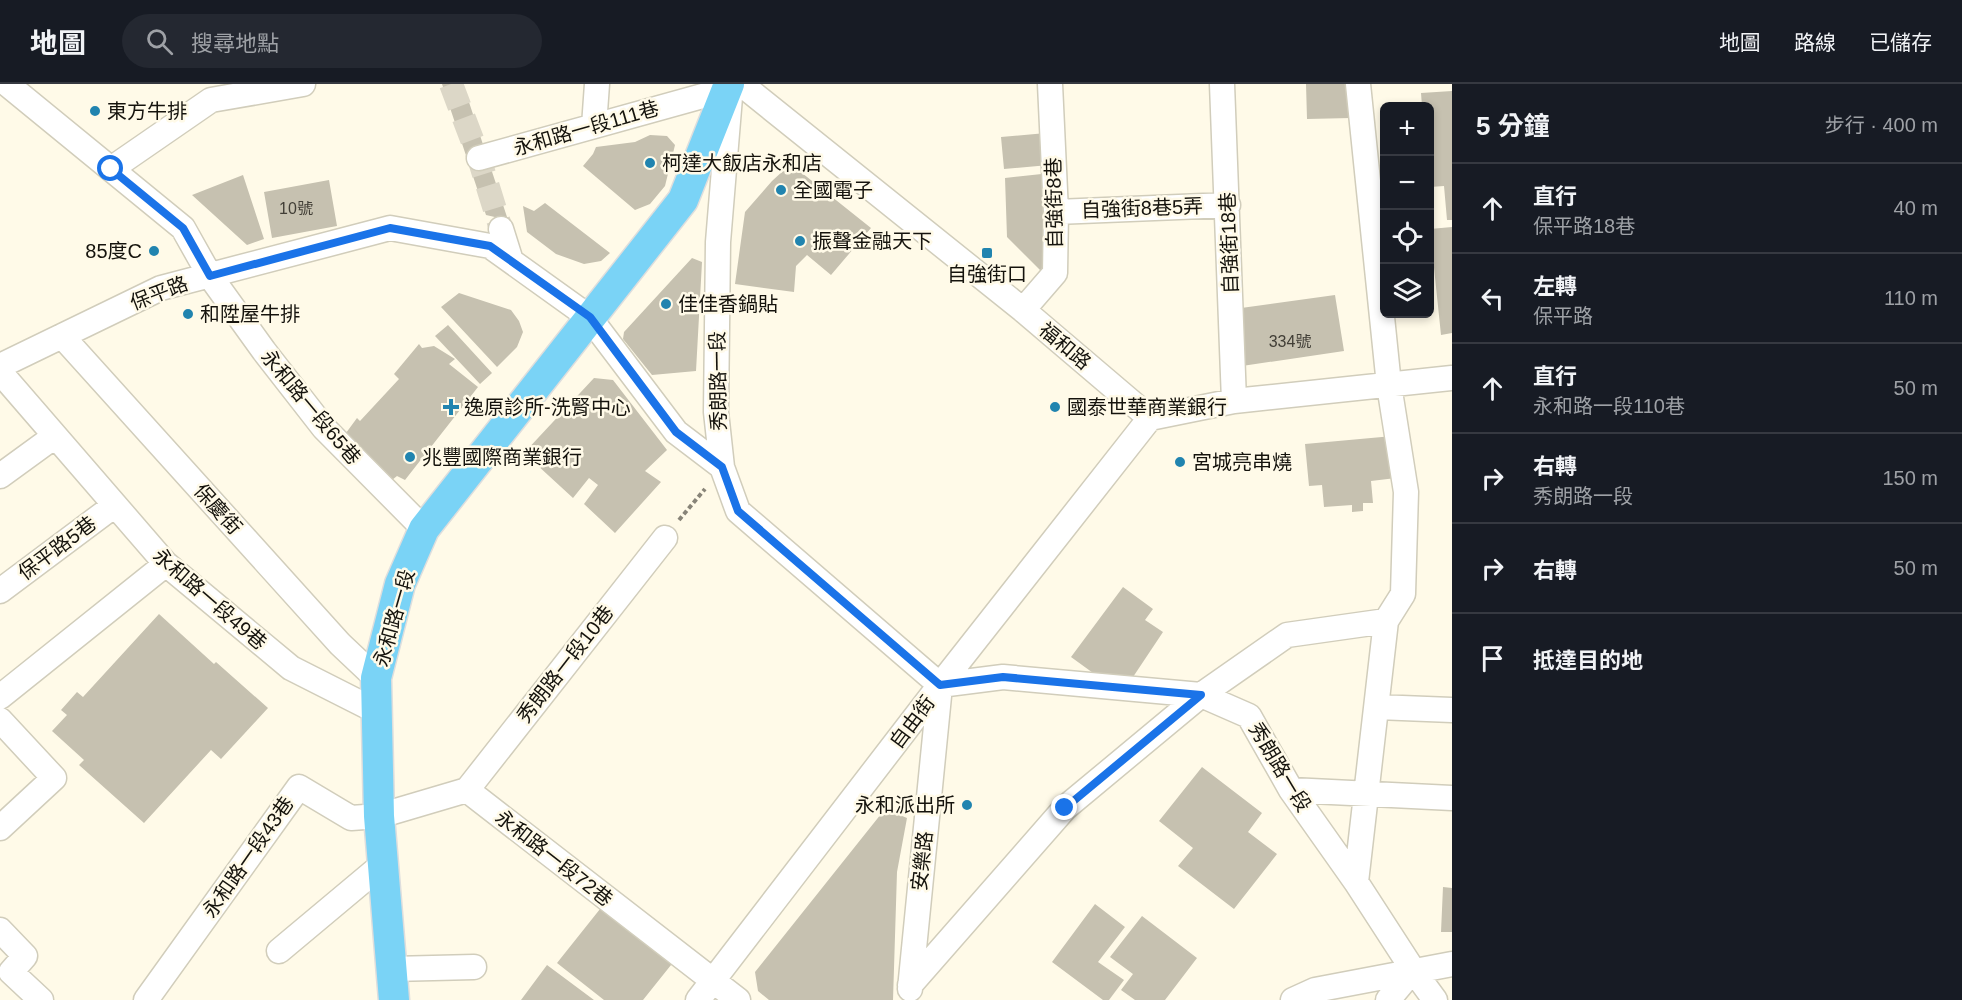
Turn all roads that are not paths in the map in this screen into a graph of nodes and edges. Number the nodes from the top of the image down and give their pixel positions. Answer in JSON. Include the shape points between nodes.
{"nodes":[{"id":1,"x":303,"y":84,"type":"edge"},
{"id":2,"x":597,"y":84,"type":"edge"},
{"id":3,"x":729,"y":84,"type":"edge"},
{"id":4,"x":741,"y":84,"type":"edge"},
{"id":5,"x":1050,"y":84,"type":"edge"},
{"id":6,"x":1222,"y":84,"type":"edge"},
{"id":7,"x":1358,"y":84,"type":"edge"},
{"id":8,"x":14,"y":86,"type":"edge"},
{"id":9,"x":594,"y":126,"type":"junction"},
{"id":10,"x":479,"y":158,"type":"dead end"},
{"id":11,"x":111,"y":169,"type":"junction"},
{"id":12,"x":1228,"y":205,"type":"junction"},
{"id":13,"x":1056,"y":212,"type":"junction"},
{"id":14,"x":501,"y":229,"type":"tunnel mouth"},
{"id":15,"x":512,"y":261,"type":"junction"},
{"id":16,"x":210,"y":276,"type":"junction"},
{"id":17,"x":1023,"y":310,"type":"junction"},
{"id":18,"x":590,"y":317,"type":"junction"},
{"id":19,"x":62,"y":336,"type":"junction"},
{"id":20,"x":2,"y":363,"type":"edge"},
{"id":21,"x":1452,"y":378,"type":"edge"},
{"id":22,"x":1389,"y":385,"type":"junction"},
{"id":23,"x":1234,"y":401,"type":"junction"},
{"id":24,"x":1150,"y":418,"type":"junction"},
{"id":25,"x":55,"y":436,"type":"junction"},
{"id":26,"x":722,"y":467,"type":"junction"},
{"id":27,"x":0,"y":476,"type":"edge"},
{"id":28,"x":115,"y":505,"type":"junction"},
{"id":29,"x":424,"y":529,"type":"junction"},
{"id":30,"x":665,"y":538,"type":"road end"},
{"id":31,"x":166,"y":564,"type":"junction"},
{"id":32,"x":0,"y":591,"type":"edge"},
{"id":33,"x":1386,"y":621,"type":"junction"},
{"id":34,"x":376,"y":678,"type":"junction"},
{"id":35,"x":940,"y":685,"type":"junction"},
{"id":36,"x":1201,"y":695,"type":"junction"},
{"id":37,"x":0,"y":697,"type":"edge"},
{"id":38,"x":1377,"y":707,"type":"junction"},
{"id":39,"x":1452,"y":710,"type":"edge"},
{"id":40,"x":376,"y":711,"type":"junction"},
{"id":41,"x":0,"y":720,"type":"edge"},
{"id":42,"x":467,"y":790,"type":"junction"},
{"id":43,"x":1291,"y":790,"type":"junction"},
{"id":44,"x":1366,"y":794,"type":"junction"},
{"id":45,"x":1452,"y":798,"type":"edge"},
{"id":46,"x":379,"y":816,"type":"junction"},
{"id":47,"x":0,"y":828,"type":"edge"},
{"id":48,"x":383,"y":864,"type":"junction"},
{"id":49,"x":1356,"y":882,"type":"junction"},
{"id":50,"x":0,"y":930,"type":"edge"},
{"id":51,"x":279,"y":951,"type":"dead end"},
{"id":52,"x":1452,"y":964,"type":"edge"},
{"id":53,"x":474,"y":967,"type":"dead end"},
{"id":54,"x":392,"y":969,"type":"junction"},
{"id":55,"x":1413,"y":970,"type":"junction"},
{"id":56,"x":706,"y":991,"type":"edge"},
{"id":57,"x":910,"y":992,"type":"edge"},
{"id":58,"x":41,"y":1000,"type":"edge"},
{"id":59,"x":146,"y":1000,"type":"edge"},
{"id":60,"x":394,"y":1000,"type":"edge"},
{"id":61,"x":738,"y":1000,"type":"edge"},
{"id":62,"x":1293,"y":1000,"type":"edge"},
{"id":63,"x":1388,"y":1000,"type":"edge"},
{"id":64,"x":1435,"y":1000,"type":"edge"}],
"edges":[{"from":1,"to":11,"type":"street","via":[[211,100]]},
{"from":2,"to":9,"type":"street"},
{"from":3,"to":9,"type":"street","name":"永和路一段111巷","via":[[717,92]]},
{"from":3,"to":18,"type":"main road","name":"永和路一段","via":[[683,200]]},
{"from":3,"to":26,"type":"street","name":"秀朗路一段","via":[[718,242],[716,412]]},
{"from":4,"to":17,"type":"street","name":"福和路"},
{"from":5,"to":13,"type":"street","name":"自強街8巷"},
{"from":6,"to":12,"type":"street","name":"自強街18巷"},
{"from":7,"to":22,"type":"street"},
{"from":8,"to":11,"type":"street","name":"永和路一段65巷"},
{"from":9,"to":10,"type":"street","name":"永和路一段111巷"},
{"from":11,"to":16,"type":"street","name":"永和路一段65巷","via":[[183,228]]},
{"from":12,"to":13,"type":"street","name":"自強街8巷5弄"},
{"from":12,"to":23,"type":"street","name":"自強街18巷"},
{"from":13,"to":17,"type":"street","name":"自強街8巷","via":[[1055,273]]},
{"from":14,"to":15,"type":"street"},
{"from":15,"to":16,"type":"street","name":"保平路","via":[[490,246],[390,228]]},
{"from":15,"to":18,"type":"street","name":"保平路"},
{"from":16,"to":19,"type":"street","name":"保平路","via":[[161,288]]},
{"from":16,"to":29,"type":"street","name":"永和路一段65巷","via":[[324,428]]},
{"from":17,"to":24,"type":"street","name":"福和路"},
{"from":18,"to":26,"type":"street","name":"保平路","via":[[676,432]]},
{"from":18,"to":29,"type":"main road","name":"永和路一段"},
{"from":19,"to":20,"type":"street","name":"保平路"},
{"from":19,"to":34,"type":"street","name":"保慶街","via":[[340,644]]},
{"from":20,"to":25,"type":"street","name":"永和路一段49巷"},
{"from":21,"to":22,"type":"street"},
{"from":22,"to":23,"type":"street"},
{"from":22,"to":33,"type":"street","via":[[1406,492],[1403,594]]},
{"from":23,"to":24,"type":"street"},
{"from":24,"to":35,"type":"street","name":"自由街"},
{"from":25,"to":27,"type":"street"},
{"from":25,"to":28,"type":"street","name":"永和路一段49巷"},
{"from":26,"to":35,"type":"street","name":"秀朗路一段","via":[[738,511]]},
{"from":28,"to":31,"type":"street","name":"永和路一段49巷"},
{"from":28,"to":32,"type":"street","name":"保平路5巷"},
{"from":29,"to":34,"type":"main road","name":"永和路一段","via":[[400,584]]},
{"from":30,"to":42,"type":"street","name":"秀朗路一段10巷"},
{"from":31,"to":37,"type":"street"},
{"from":31,"to":40,"type":"street","name":"永和路一段49巷","via":[[291,668]]},
{"from":33,"to":36,"type":"street","via":[[1287,635]]},
{"from":33,"to":38,"type":"street"},
{"from":34,"to":40,"type":"main road","name":"永和路一段"},
{"from":35,"to":36,"type":"street","name":"秀朗路一段","via":[[1003,677]]},
{"from":35,"to":56,"type":"street","name":"自由街"},
{"from":35,"to":57,"type":"street","name":"安樂路"},
{"from":36,"to":43,"type":"street","name":"秀朗路一段","via":[[1249,716]]},
{"from":36,"to":57,"type":"street","via":[[1065,808]]},
{"from":38,"to":39,"type":"street"},
{"from":38,"to":44,"type":"street"},
{"from":40,"to":46,"type":"main road","name":"永和路一段"},
{"from":41,"to":47,"type":"street","via":[[54,778]]},
{"from":42,"to":46,"type":"street"},
{"from":42,"to":56,"type":"street","name":"永和路一段72巷"},
{"from":43,"to":44,"type":"street"},
{"from":43,"to":49,"type":"street","name":"秀朗路一段"},
{"from":44,"to":45,"type":"street"},
{"from":44,"to":49,"type":"street"},
{"from":46,"to":48,"type":"main road","name":"永和路一段"},
{"from":46,"to":59,"type":"street","name":"永和路一段43巷","via":[[351,818],[298,787]]},
{"from":48,"to":51,"type":"street"},
{"from":48,"to":54,"type":"main road","name":"永和路一段"},
{"from":49,"to":55,"type":"street","name":"秀朗路一段"},
{"from":50,"to":58,"type":"street","via":[[25,956],[11,972]]},
{"from":52,"to":55,"type":"street"},
{"from":53,"to":54,"type":"street"},
{"from":54,"to":60,"type":"main road","name":"永和路一段"},
{"from":55,"to":62,"type":"street","via":[[1315,990]]},
{"from":55,"to":63,"type":"street"},
{"from":55,"to":64,"type":"street","name":"秀朗路一段"},
{"from":56,"to":61,"type":"street","name":"永和路一段72巷"}]}
